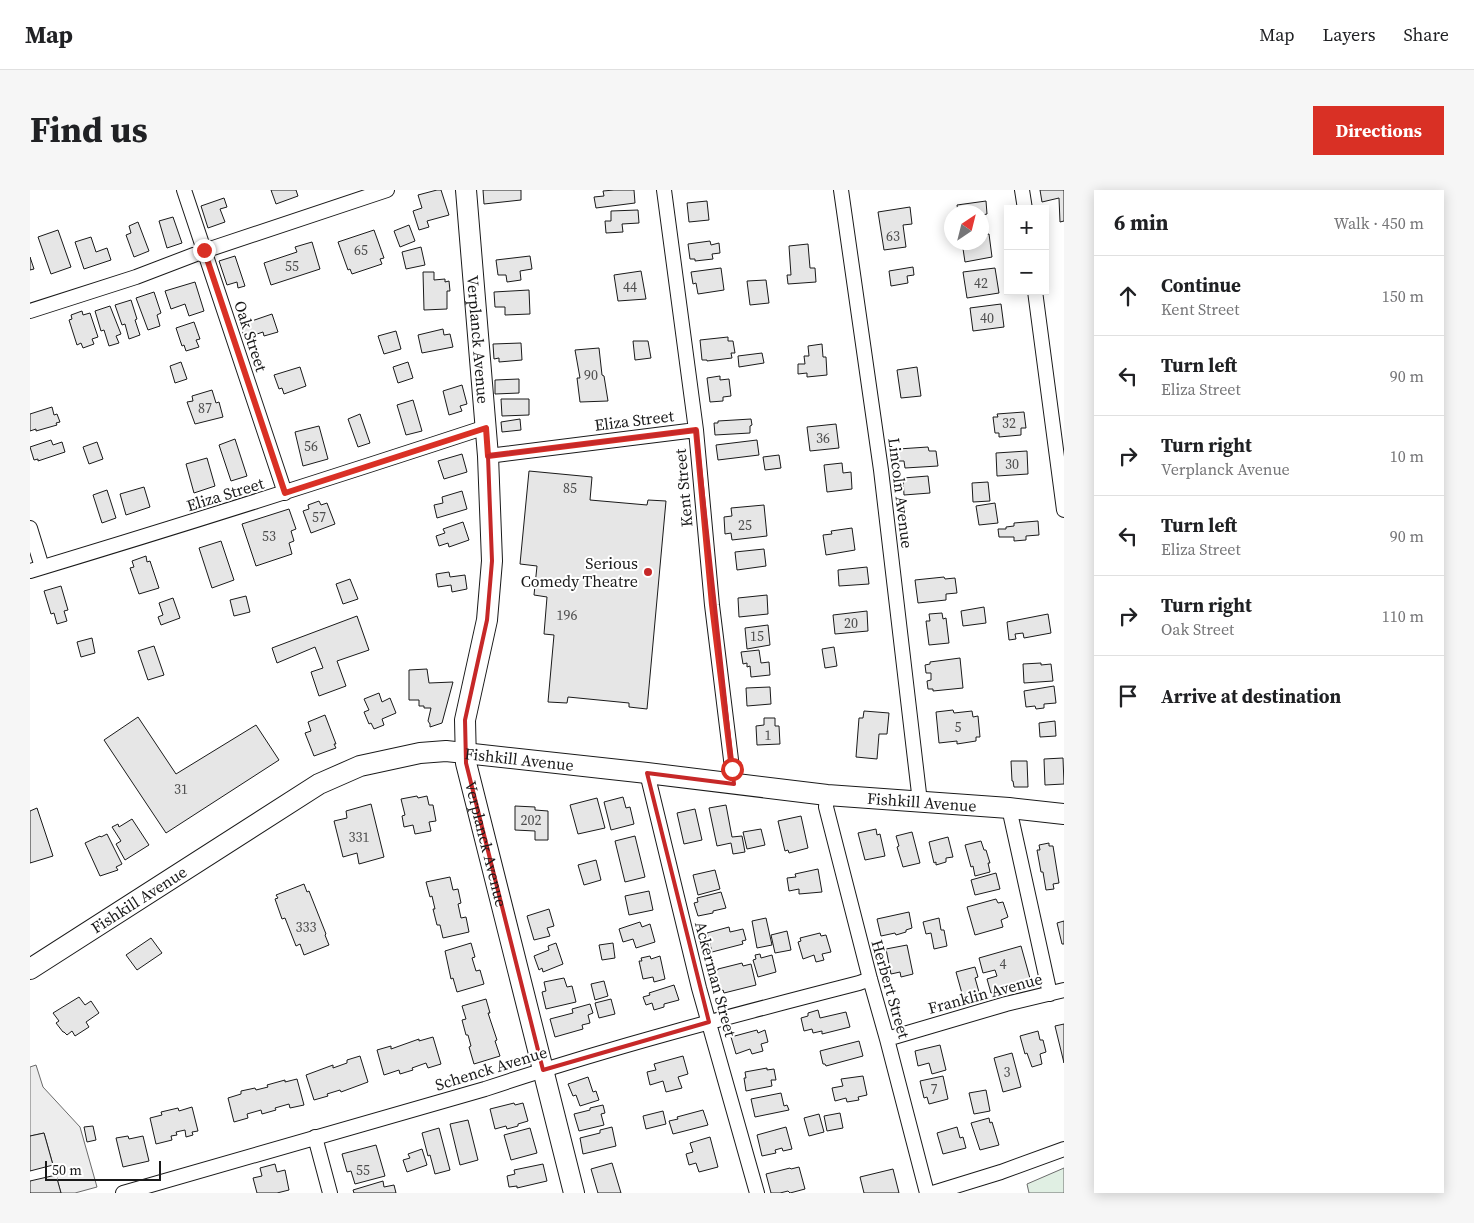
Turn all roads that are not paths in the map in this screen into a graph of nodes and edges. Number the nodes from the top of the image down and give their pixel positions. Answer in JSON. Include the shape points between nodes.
{"nodes":[{"id":1,"x":184,"y":190,"type":"edge"},
{"id":2,"x":386,"y":190,"type":"edge"},
{"id":3,"x":466,"y":190,"type":"edge"},
{"id":4,"x":664,"y":190,"type":"edge"},
{"id":5,"x":841,"y":190,"type":"edge"},
{"id":6,"x":1022,"y":190,"type":"edge"},
{"id":7,"x":1024,"y":205,"type":"edge"},
{"id":8,"x":204,"y":250,"type":"junction"},
{"id":9,"x":1036,"y":295,"type":"edge"},
{"id":10,"x":30,"y":311,"type":"edge"},
{"id":11,"x":486,"y":428,"type":"junction"},
{"id":12,"x":696,"y":430,"type":"junction"},
{"id":13,"x":488,"y":456,"type":"junction"},
{"id":14,"x":285,"y":493,"type":"junction"},
{"id":15,"x":1064,"y":510,"type":"edge"},
{"id":16,"x":30,"y":528,"type":"edge"},
{"id":17,"x":36,"y":569,"type":"edge"},
{"id":18,"x":466,"y":753,"type":"junction"},
{"id":19,"x":647,"y":772,"type":"junction"},
{"id":20,"x":734,"y":784,"type":"junction"},
{"id":21,"x":827,"y":795,"type":"junction"},
{"id":22,"x":920,"y":802,"type":"junction"},
{"id":23,"x":1009,"y":808,"type":"junction"},
{"id":24,"x":1064,"y":814,"type":"edge"},
{"id":25,"x":30,"y":969,"type":"edge"},
{"id":26,"x":870,"y":979,"type":"junction"},
{"id":27,"x":1057,"y":992,"type":"edge"},
{"id":28,"x":709,"y":1022,"type":"junction"},
{"id":29,"x":887,"y":1039,"type":"junction"},
{"id":30,"x":543,"y":1070,"type":"junction"},
{"id":31,"x":315,"y":1137,"type":"junction"},
{"id":32,"x":1064,"y":1149,"type":"edge"},
{"id":33,"x":150,"y":1189,"type":"edge"},
{"id":34,"x":123,"y":1193,"type":"edge"},
{"id":35,"x":330,"y":1193,"type":"edge"},
{"id":36,"x":574,"y":1193,"type":"edge"},
{"id":37,"x":757,"y":1193,"type":"edge"},
{"id":38,"x":928,"y":1193,"type":"edge"},
{"id":39,"x":933,"y":1193,"type":"edge"}],
"edges":[{"from":1,"to":8,"type":"street","name":"Oak Street"},
{"from":2,"to":8,"type":"street"},
{"from":3,"to":11,"type":"main road","name":"Verplanck Avenue"},
{"from":4,"to":12,"type":"street","name":"Kent Street"},
{"from":5,"to":22,"type":"street","name":"Lincoln Avenue","via":[[881,470]]},
{"from":6,"to":7,"type":"street"},
{"from":8,"to":10,"type":"street","via":[[136,277]]},
{"from":8,"to":14,"type":"street","name":"Oak Street"},
{"from":9,"to":15,"type":"street"},
{"from":11,"to":13,"type":"main road","name":"Verplanck Avenue"},
{"from":11,"to":14,"type":"street","name":"Eliza Street"},
{"from":12,"to":13,"type":"street","name":"Eliza Street"},
{"from":12,"to":20,"type":"street","name":"Kent Street","via":[[712,605]]},
{"from":13,"to":18,"type":"main road","name":"Verplanck Avenue","via":[[492,561],[488,620],[465,720]]},
{"from":14,"to":17,"type":"street","name":"Eliza Street"},
{"from":16,"to":17,"type":"street"},
{"from":18,"to":19,"type":"main road","name":"Fishkill Avenue"},
{"from":18,"to":25,"type":"main road","name":"Fishkill Avenue","via":[[420,753],[360,766],[319,784]]},
{"from":18,"to":30,"type":"main road","name":"Verplanck Avenue"},
{"from":19,"to":20,"type":"main road","name":"Fishkill Avenue"},
{"from":19,"to":28,"type":"street","name":"Ackerman Street"},
{"from":20,"to":21,"type":"main road","name":"Fishkill Avenue"},
{"from":21,"to":22,"type":"main road","name":"Fishkill Avenue"},
{"from":21,"to":26,"type":"street","name":"Herbert Street","via":[[826,807]]},
{"from":22,"to":23,"type":"main road","name":"Fishkill Avenue"},
{"from":23,"to":24,"type":"main road","name":"Fishkill Avenue"},
{"from":23,"to":27,"type":"street"},
{"from":26,"to":28,"type":"street","name":"Schenck Avenue"},
{"from":26,"to":29,"type":"street","name":"Herbert Street"},
{"from":27,"to":29,"type":"street","name":"Franklin Avenue"},
{"from":28,"to":30,"type":"street","name":"Schenck Avenue"},
{"from":28,"to":37,"type":"street","name":"Ackerman Street"},
{"from":29,"to":38,"type":"street","name":"Herbert Street"},
{"from":30,"to":31,"type":"street","name":"Schenck Avenue"},
{"from":30,"to":36,"type":"main road","name":"Verplanck Avenue"},
{"from":31,"to":33,"type":"street","name":"Schenck Avenue"},
{"from":31,"to":35,"type":"street"},
{"from":32,"to":39,"type":"street"},
{"from":33,"to":34,"type":"street","name":"Schenck Avenue"}]}
